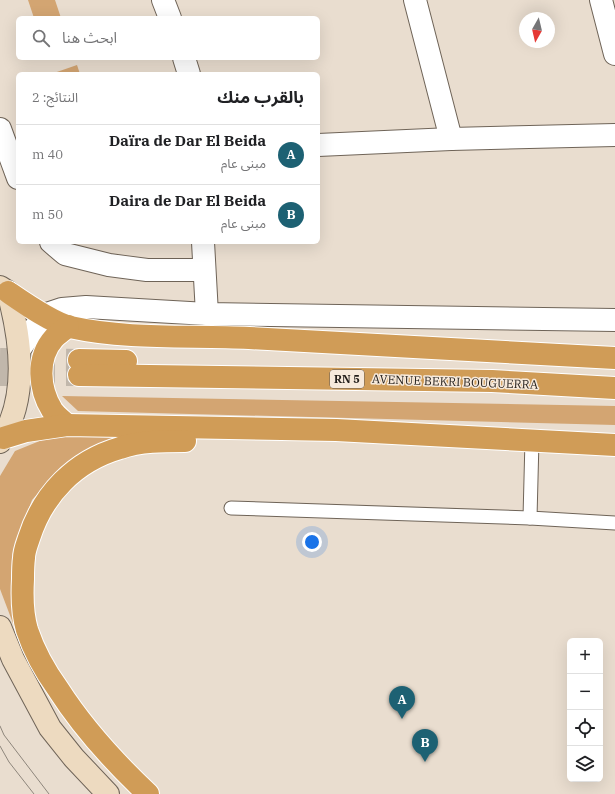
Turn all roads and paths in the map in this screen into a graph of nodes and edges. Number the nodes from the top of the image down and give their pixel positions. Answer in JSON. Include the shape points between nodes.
{"nodes":[{"id":1,"x":163,"y":0,"type":"edge"},
{"id":2,"x":415,"y":0,"type":"edge"},
{"id":3,"x":601,"y":0,"type":"edge"},
{"id":4,"x":169,"y":16,"type":"edge"},
{"id":5,"x":615,"y":54,"type":"edge"},
{"id":6,"x":185,"y":60,"type":"edge"},
{"id":7,"x":188,"y":72,"type":"edge"},
{"id":8,"x":0,"y":129,"type":"edge"},
{"id":9,"x":615,"y":135,"type":"edge"},
{"id":10,"x":451,"y":139,"type":"junction"},
{"id":11,"x":320,"y":145,"type":"edge"},
{"id":12,"x":16,"y":173,"type":"edge"},
{"id":13,"x":53,"y":244,"type":"edge"},
{"id":14,"x":203,"y":244,"type":"edge"},
{"id":15,"x":204,"y":270,"type":"junction"},
{"id":16,"x":4,"y":290,"type":"edge"},
{"id":17,"x":207,"y":314,"type":"junction"},
{"id":18,"x":44,"y":315,"type":"junction"},
{"id":19,"x":615,"y":320,"type":"edge"},
{"id":20,"x":68,"y":326,"type":"junction"},
{"id":21,"x":19,"y":350,"type":"junction"},
{"id":22,"x":615,"y":358,"type":"edge"},
{"id":23,"x":615,"y":367,"type":"edge"},
{"id":24,"x":615,"y":388,"type":"edge"},
{"id":25,"x":67,"y":425,"type":"junction"},
{"id":26,"x":289,"y":428,"type":"junction"},
{"id":27,"x":2,"y":440,"type":"edge"},
{"id":28,"x":532,"y":440,"type":"junction"},
{"id":29,"x":615,"y":445,"type":"edge"},
{"id":30,"x":231,"y":508,"type":"dead end"},
{"id":31,"x":530,"y":518,"type":"junction"},
{"id":32,"x":615,"y":523,"type":"edge"},
{"id":33,"x":0,"y":627,"type":"edge"},
{"id":34,"x":108,"y":794,"type":"edge"},
{"id":35,"x":148,"y":794,"type":"edge"}],
"edges":[{"from":1,"to":4,"type":"street"},
{"from":2,"to":10,"type":"street"},
{"from":3,"to":5,"type":"street"},
{"from":6,"to":7,"type":"street"},
{"from":8,"to":12,"type":"street"},
{"from":9,"to":10,"type":"street"},
{"from":10,"to":11,"type":"street"},
{"from":13,"to":15,"type":"street","via":[[64,254],[109,265],[147,270]]},
{"from":14,"to":15,"type":"street"},
{"from":15,"to":17,"type":"street"},
{"from":16,"to":18,"type":"highway"},
{"from":16,"to":21,"type":"main road","via":[[16,320]]},
{"from":17,"to":18,"type":"street","via":[[86,307],[62,309]]},
{"from":17,"to":19,"type":"street"},
{"from":18,"to":20,"type":"highway"},
{"from":18,"to":21,"type":"street"},
{"from":20,"to":22,"type":"highway","via":[[140,336],[246,338]]},
{"from":20,"to":25,"type":"highway","via":[[53,339],[44,356],[41,375],[44,394],[53,411]]},
{"from":21,"to":27,"type":"main road","via":[[20,378],[17,400]]},
{"from":23,"to":24,"type":"highway","name":"AVENUE BEKRI BOUGUERRA","number":"RN 5","via":[[79,367],[492,381]]},
{"from":25,"to":26,"type":"highway"},
{"from":25,"to":27,"type":"highway","via":[[26,431]]},
{"from":26,"to":28,"type":"highway"},
{"from":26,"to":35,"type":"highway","via":[[265,440],[252,442],[149,442],[120,448],[99,456],[66,477],[45,502],[33,528],[24,557],[22,606],[28,631],[43,667],[70,709],[96,741]]},
{"from":28,"to":29,"type":"highway"},
{"from":28,"to":31,"type":"lane"},
{"from":30,"to":31,"type":"lane"},
{"from":31,"to":32,"type":"lane"},
{"from":33,"to":34,"type":"main road","via":[[13,659],[50,728]]}]}
